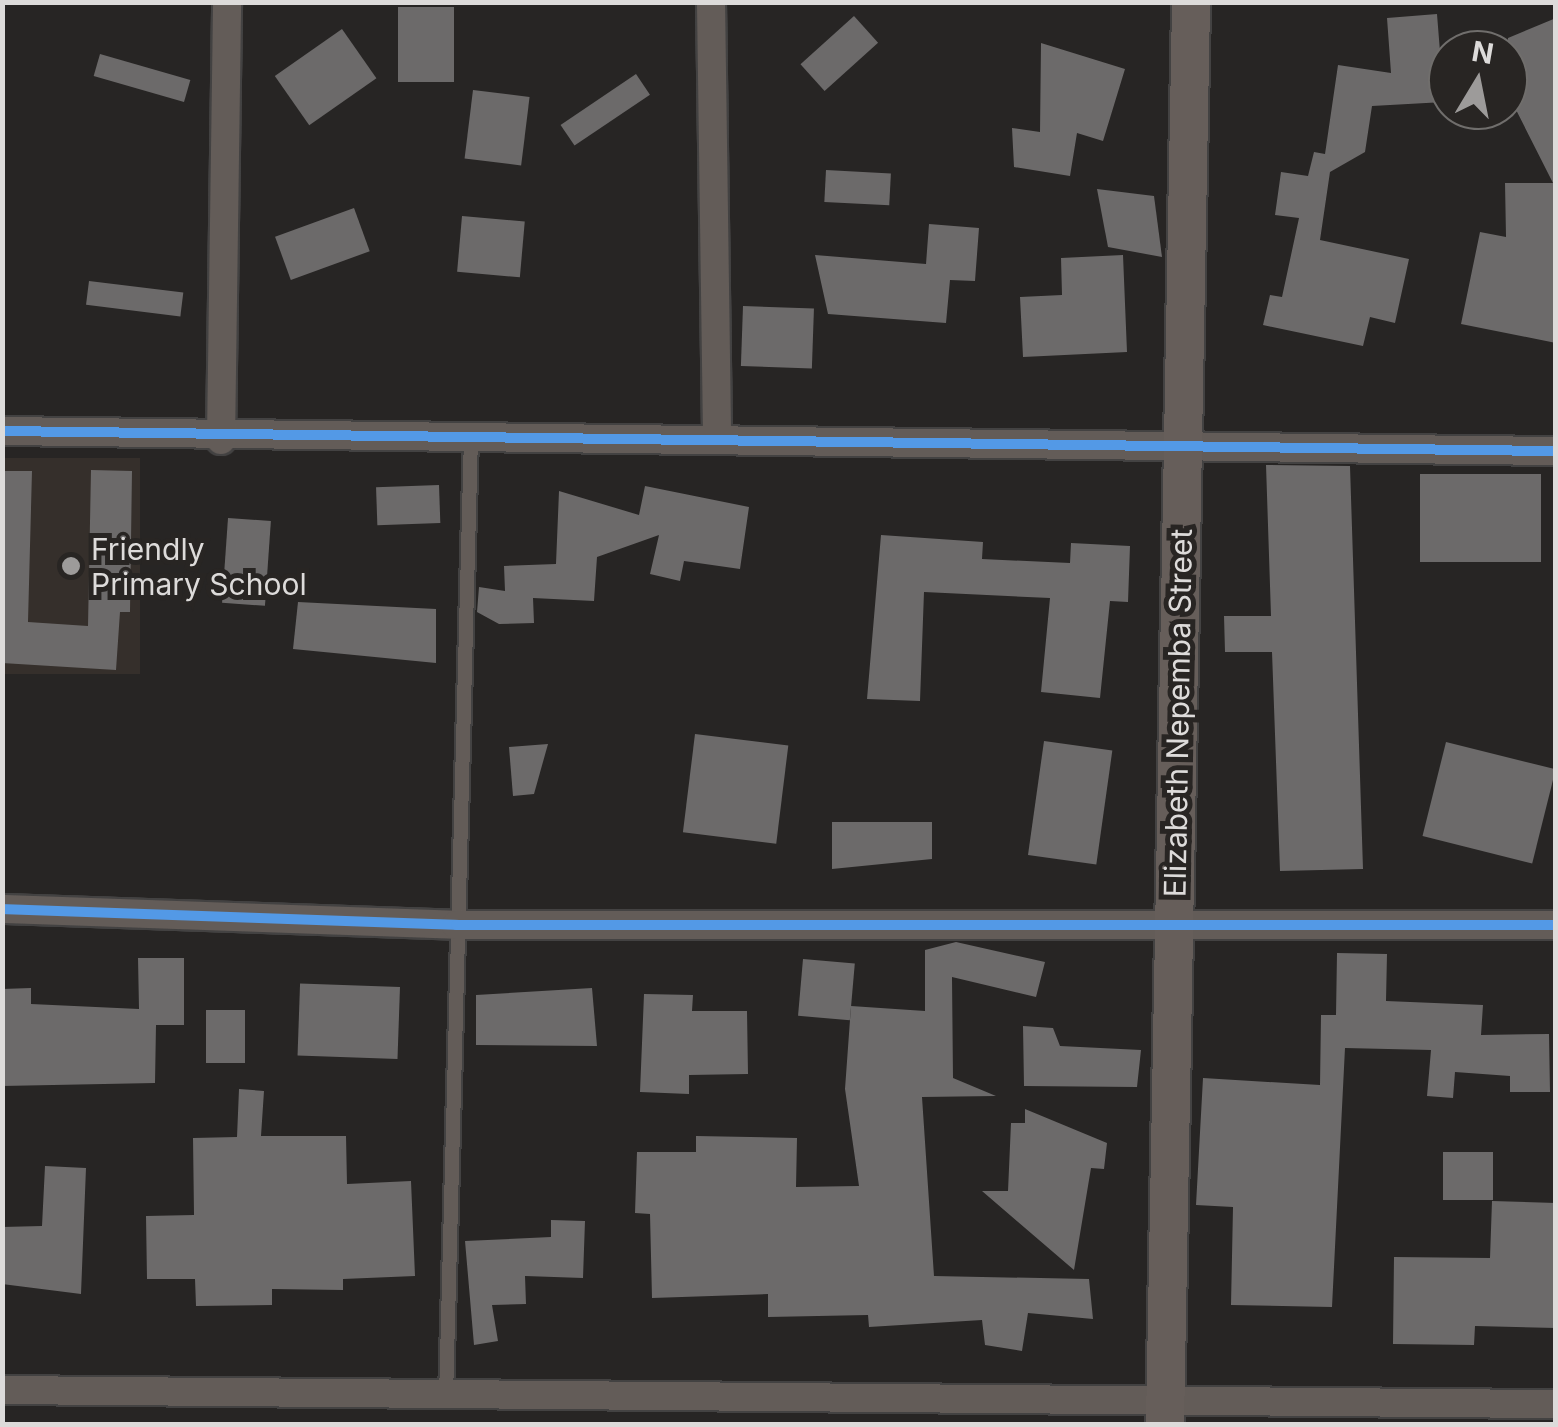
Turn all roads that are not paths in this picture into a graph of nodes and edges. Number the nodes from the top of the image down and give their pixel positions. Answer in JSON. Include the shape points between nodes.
{"nodes":[{"id":1,"x":227,"y":2,"type":"edge"},
{"id":2,"x":711,"y":2,"type":"edge"},
{"id":3,"x":1192,"y":2,"type":"edge"},
{"id":4,"x":2,"y":431,"type":"edge"},
{"id":5,"x":471,"y":438,"type":"junction"},
{"id":6,"x":717,"y":439,"type":"junction"},
{"id":7,"x":221,"y":440,"type":"junction"},
{"id":8,"x":1183,"y":444,"type":"junction"},
{"id":9,"x":1556,"y":451,"type":"edge"},
{"id":10,"x":2,"y":909,"type":"edge"},
{"id":11,"x":1174,"y":918,"type":"junction"},
{"id":12,"x":456,"y":925,"type":"junction"},
{"id":13,"x":1556,"y":925,"type":"edge"},
{"id":14,"x":2,"y":1390,"type":"edge"},
{"id":15,"x":446,"y":1398,"type":"junction"},
{"id":16,"x":1556,"y":1404,"type":"edge"},
{"id":17,"x":1166,"y":1412,"type":"edge"}],
"edges":[{"from":1,"to":7,"type":"street"},
{"from":2,"to":6,"type":"street"},
{"from":3,"to":8,"type":"street","name":"Elizabeth Nepemba Street"},
{"from":4,"to":7,"type":"street"},
{"from":5,"to":6,"type":"street"},
{"from":5,"to":7,"type":"street"},
{"from":5,"to":12,"type":"lane"},
{"from":6,"to":8,"type":"street"},
{"from":8,"to":9,"type":"street"},
{"from":8,"to":11,"type":"street","name":"Elizabeth Nepemba Street"},
{"from":10,"to":12,"type":"street"},
{"from":11,"to":12,"type":"street"},
{"from":11,"to":13,"type":"street"},
{"from":11,"to":17,"type":"street","name":"Elizabeth Nepemba Street"},
{"from":12,"to":15,"type":"lane"},
{"from":14,"to":15,"type":"street"},
{"from":15,"to":17,"type":"street"},
{"from":16,"to":17,"type":"street"}]}
